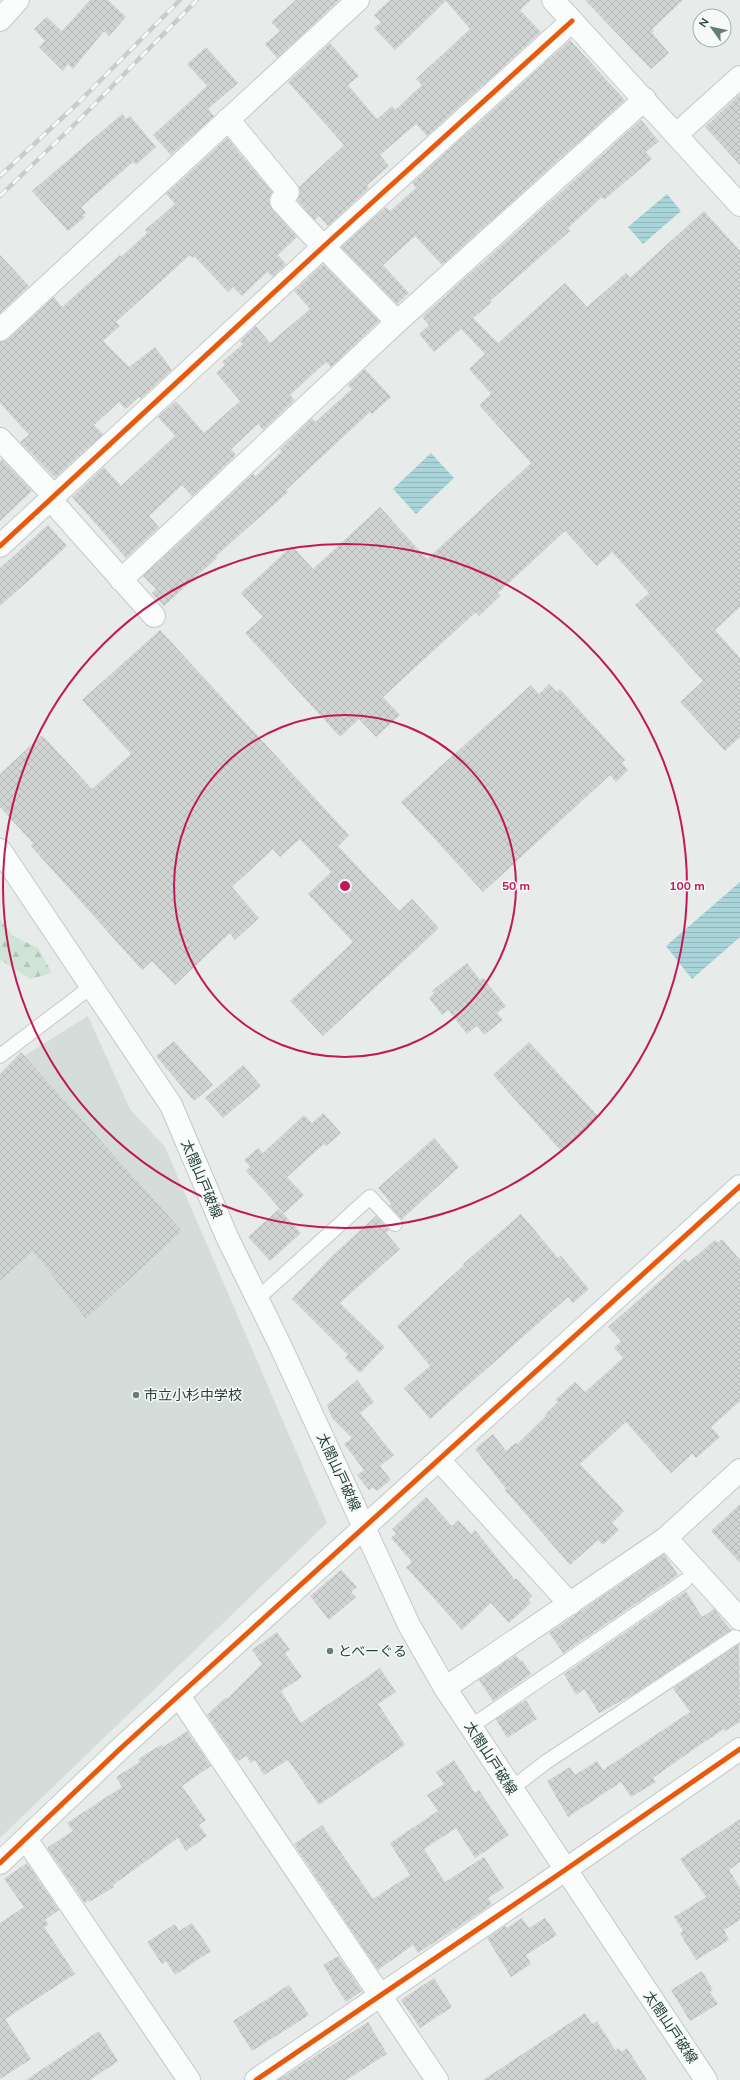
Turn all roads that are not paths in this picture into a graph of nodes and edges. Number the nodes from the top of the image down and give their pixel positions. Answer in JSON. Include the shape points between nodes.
{"nodes":[{"id":1,"x":18,"y":0,"type":"edge"},
{"id":2,"x":358,"y":0,"type":"edge"},
{"id":3,"x":553,"y":0,"type":"edge"},
{"id":4,"x":0,"y":20,"type":"edge"},
{"id":5,"x":572,"y":21,"type":"junction"},
{"id":6,"x":740,"y":77,"type":"edge"},
{"id":7,"x":645,"y":99,"type":"junction"},
{"id":8,"x":228,"y":119,"type":"junction"},
{"id":9,"x":677,"y":134,"type":"junction"},
{"id":10,"x":740,"y":205,"type":"edge"},
{"id":11,"x":323,"y":247,"type":"junction"},
{"id":12,"x":397,"y":322,"type":"junction"},
{"id":13,"x":0,"y":330,"type":"edge"},
{"id":14,"x":0,"y":439,"type":"edge"},
{"id":15,"x":52,"y":498,"type":"junction"},
{"id":16,"x":0,"y":546,"type":"edge"},
{"id":17,"x":122,"y":580,"type":"junction"},
{"id":18,"x":154,"y":616,"type":"dead end"},
{"id":19,"x":0,"y":850,"type":"edge"},
{"id":20,"x":92,"y":986,"type":"junction"},
{"id":21,"x":0,"y":1056,"type":"edge"},
{"id":22,"x":740,"y":1186,"type":"edge"},
{"id":23,"x":395,"y":1224,"type":"dead end"},
{"id":24,"x":257,"y":1299,"type":"junction"},
{"id":25,"x":439,"y":1460,"type":"junction"},
{"id":26,"x":740,"y":1470,"type":"edge"},
{"id":27,"x":364,"y":1527,"type":"junction"},
{"id":28,"x":666,"y":1538,"type":"junction"},
{"id":29,"x":685,"y":1581,"type":"dead end"},
{"id":30,"x":570,"y":1604,"type":"junction"},
{"id":31,"x":737,"y":1628,"type":"edge"},
{"id":32,"x":445,"y":1688,"type":"junction"},
{"id":33,"x":179,"y":1696,"type":"junction"},
{"id":34,"x":470,"y":1726,"type":"junction"},
{"id":35,"x":738,"y":1757,"type":"edge"},
{"id":36,"x":511,"y":1789,"type":"junction"},
{"id":37,"x":26,"y":1839,"type":"junction"},
{"id":38,"x":0,"y":1863,"type":"edge"},
{"id":39,"x":565,"y":1870,"type":"junction"},
{"id":40,"x":381,"y":1995,"type":"junction"},
{"id":41,"x":189,"y":2080,"type":"edge"},
{"id":42,"x":256,"y":2080,"type":"edge"},
{"id":43,"x":437,"y":2080,"type":"edge"},
{"id":44,"x":706,"y":2080,"type":"edge"}],
"edges":[{"from":1,"to":4,"type":"street"},
{"from":2,"to":8,"type":"street"},
{"from":3,"to":5,"type":"street"},
{"from":5,"to":7,"type":"street"},
{"from":5,"to":11,"type":"street"},
{"from":6,"to":9,"type":"street"},
{"from":7,"to":9,"type":"street"},
{"from":7,"to":12,"type":"street"},
{"from":8,"to":11,"type":"street","via":[[288,192],[281,201]]},
{"from":8,"to":13,"type":"street"},
{"from":9,"to":10,"type":"street"},
{"from":11,"to":12,"type":"street"},
{"from":11,"to":15,"type":"street"},
{"from":12,"to":17,"type":"street"},
{"from":14,"to":15,"type":"street"},
{"from":15,"to":16,"type":"street"},
{"from":15,"to":17,"type":"street"},
{"from":17,"to":18,"type":"street"},
{"from":19,"to":20,"type":"street","name":"太閤山戸破線"},
{"from":20,"to":21,"type":"lane"},
{"from":20,"to":24,"type":"street","name":"太閤山戸破線","via":[[170,1105],[227,1237]]},
{"from":22,"to":25,"type":"street"},
{"from":23,"to":24,"type":"lane","via":[[370,1197]]},
{"from":24,"to":27,"type":"street","name":"太閤山戸破線"},
{"from":25,"to":27,"type":"street"},
{"from":25,"to":30,"type":"street"},
{"from":26,"to":28,"type":"street"},
{"from":27,"to":32,"type":"street","name":"太閤山戸破線","via":[[409,1625]]},
{"from":27,"to":33,"type":"street"},
{"from":28,"to":30,"type":"street"},
{"from":28,"to":31,"type":"street"},
{"from":29,"to":34,"type":"lane"},
{"from":30,"to":32,"type":"street"},
{"from":31,"to":36,"type":"lane"},
{"from":32,"to":34,"type":"street","name":"太閤山戸破線"},
{"from":33,"to":37,"type":"street"},
{"from":33,"to":40,"type":"street"},
{"from":34,"to":36,"type":"street","name":"太閤山戸破線"},
{"from":35,"to":39,"type":"street"},
{"from":36,"to":39,"type":"street","name":"太閤山戸破線"},
{"from":37,"to":38,"type":"street"},
{"from":37,"to":41,"type":"street"},
{"from":39,"to":40,"type":"street"},
{"from":39,"to":44,"type":"street","name":"太閤山戸破線"},
{"from":40,"to":42,"type":"street"},
{"from":40,"to":43,"type":"street"}]}
